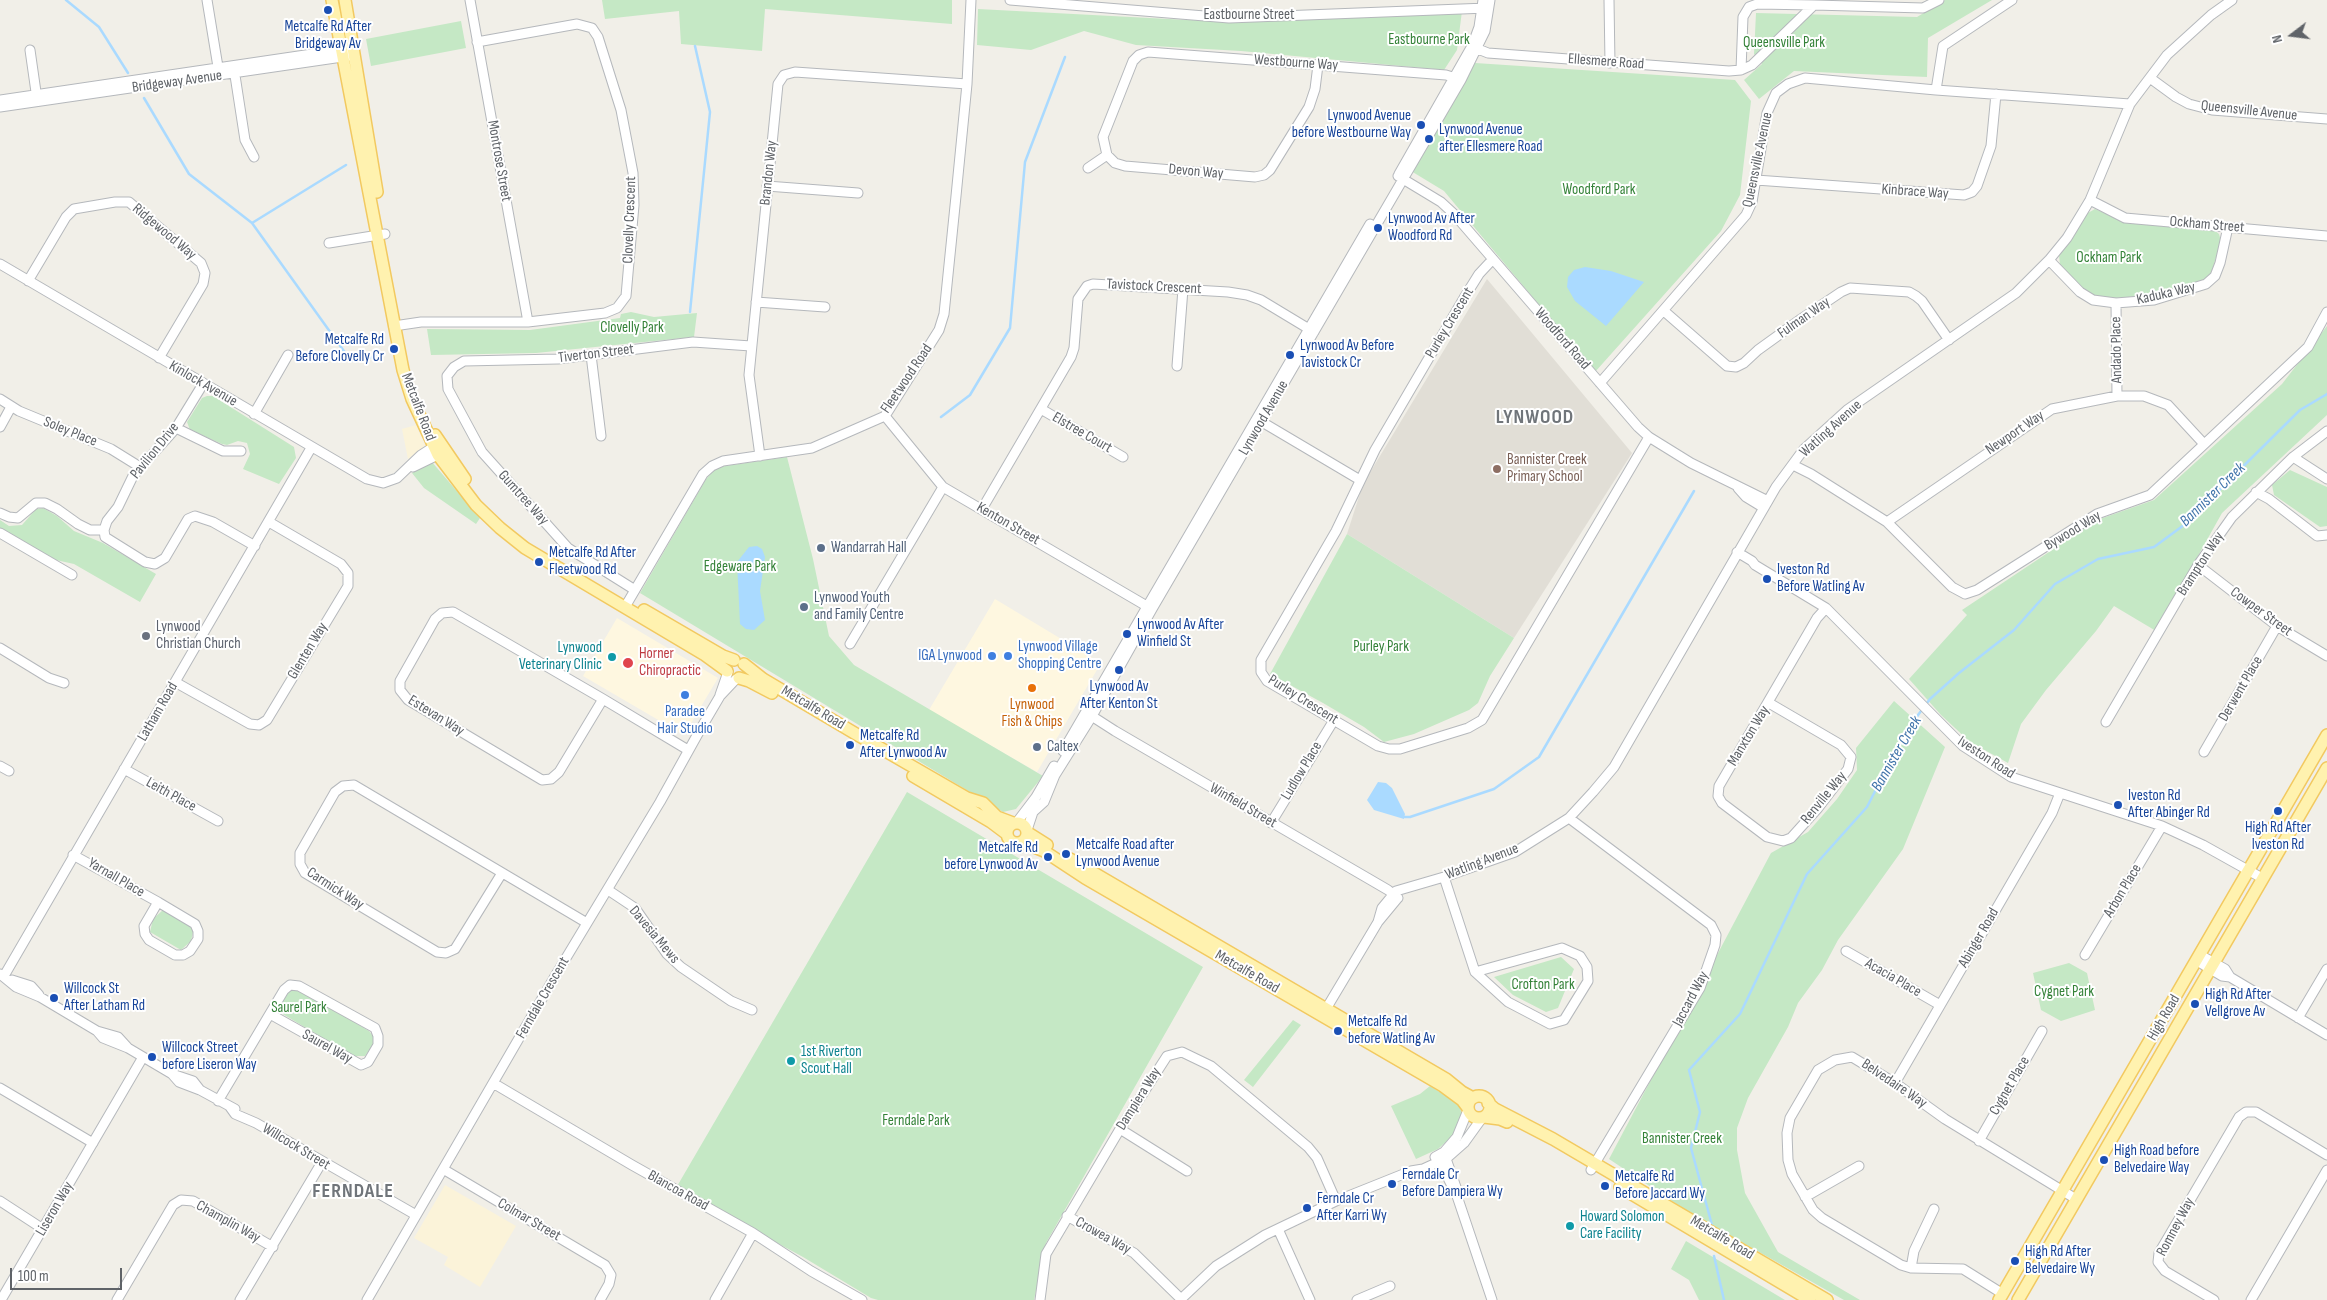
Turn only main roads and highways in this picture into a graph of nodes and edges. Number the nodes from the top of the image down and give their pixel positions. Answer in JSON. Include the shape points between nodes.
{"nodes":[{"id":1,"x":332,"y":0,"type":"edge"},
{"id":2,"x":345,"y":0,"type":"edge"},
{"id":3,"x":347,"y":53,"type":"junction"},
{"id":4,"x":627,"y":604,"type":"junction"},
{"id":5,"x":739,"y":662,"type":"junction"},
{"id":6,"x":732,"y":675,"type":"junction"},
{"id":7,"x":808,"y":710,"type":"junction"},
{"id":8,"x":2327,"y":736,"type":"edge"},
{"id":9,"x":2327,"y":768,"type":"edge"},
{"id":10,"x":1015,"y":823,"type":"junction"},
{"id":11,"x":1007,"y":834,"type":"junction"},
{"id":12,"x":1026,"y":835,"type":"junction"},
{"id":13,"x":1488,"y":1103,"type":"junction"},
{"id":14,"x":1470,"y":1105,"type":"junction"},
{"id":15,"x":1483,"y":1118,"type":"junction"},
{"id":16,"x":1593,"y":1167,"type":"junction"},
{"id":17,"x":2001,"y":1297,"type":"edge"},
{"id":18,"x":1810,"y":1300,"type":"edge"},
{"id":19,"x":1827,"y":1300,"type":"edge"},
{"id":20,"x":2018,"y":1300,"type":"edge"}],
"edges":[{"from":1,"to":3,"type":"main road","name":"Metcalfe Road"},
{"from":2,"to":3,"type":"main road","name":"Metcalfe Road"},
{"from":3,"to":4,"type":"main road","name":"Metcalfe Road","via":[[412,399],[439,449],[476,505],[500,528],[525,548]]},
{"from":4,"to":5,"type":"main road","name":"Metcalfe Road"},
{"from":4,"to":6,"type":"main road","name":"Metcalfe Road"},
{"from":5,"to":6,"type":"main road","via":[[729,664]]},
{"from":5,"to":6,"type":"main road","via":[[746,671]]},
{"from":5,"to":7,"type":"main road","name":"Metcalfe Road"},
{"from":6,"to":7,"type":"main road","name":"Metcalfe Road"},
{"from":7,"to":10,"type":"main road","name":"Metcalfe Road","via":[[967,798],[983,803],[997,817]]},
{"from":7,"to":11,"type":"main road","name":"Metcalfe Road"},
{"from":8,"to":17,"type":"main road","name":"High Road"},
{"from":9,"to":20,"type":"main road","name":"High Road"},
{"from":10,"to":11,"type":"main road","via":[[1008,827]]},
{"from":10,"to":12,"type":"main road","name":"Metcalfe Road","via":[[1023,824]]},
{"from":11,"to":12,"type":"main road","name":"Metcalfe Road","via":[[1012,842]]},
{"from":12,"to":14,"type":"main road","name":"Metcalfe Road","via":[[1085,878],[1324,1012]]},
{"from":13,"to":14,"type":"main road","name":"Metcalfe Road","via":[[1482,1097]]},
{"from":13,"to":15,"type":"main road","via":[[1490,1110]]},
{"from":13,"to":16,"type":"main road","name":"Metcalfe Road"},
{"from":14,"to":15,"type":"main road","name":"Metcalfe Road","via":[[1473,1117]]},
{"from":15,"to":16,"type":"main road","name":"Metcalfe Road","via":[[1492,1117],[1506,1122]]},
{"from":16,"to":18,"type":"main road","name":"Metcalfe Road"},
{"from":16,"to":19,"type":"main road","name":"Metcalfe Road"}]}
